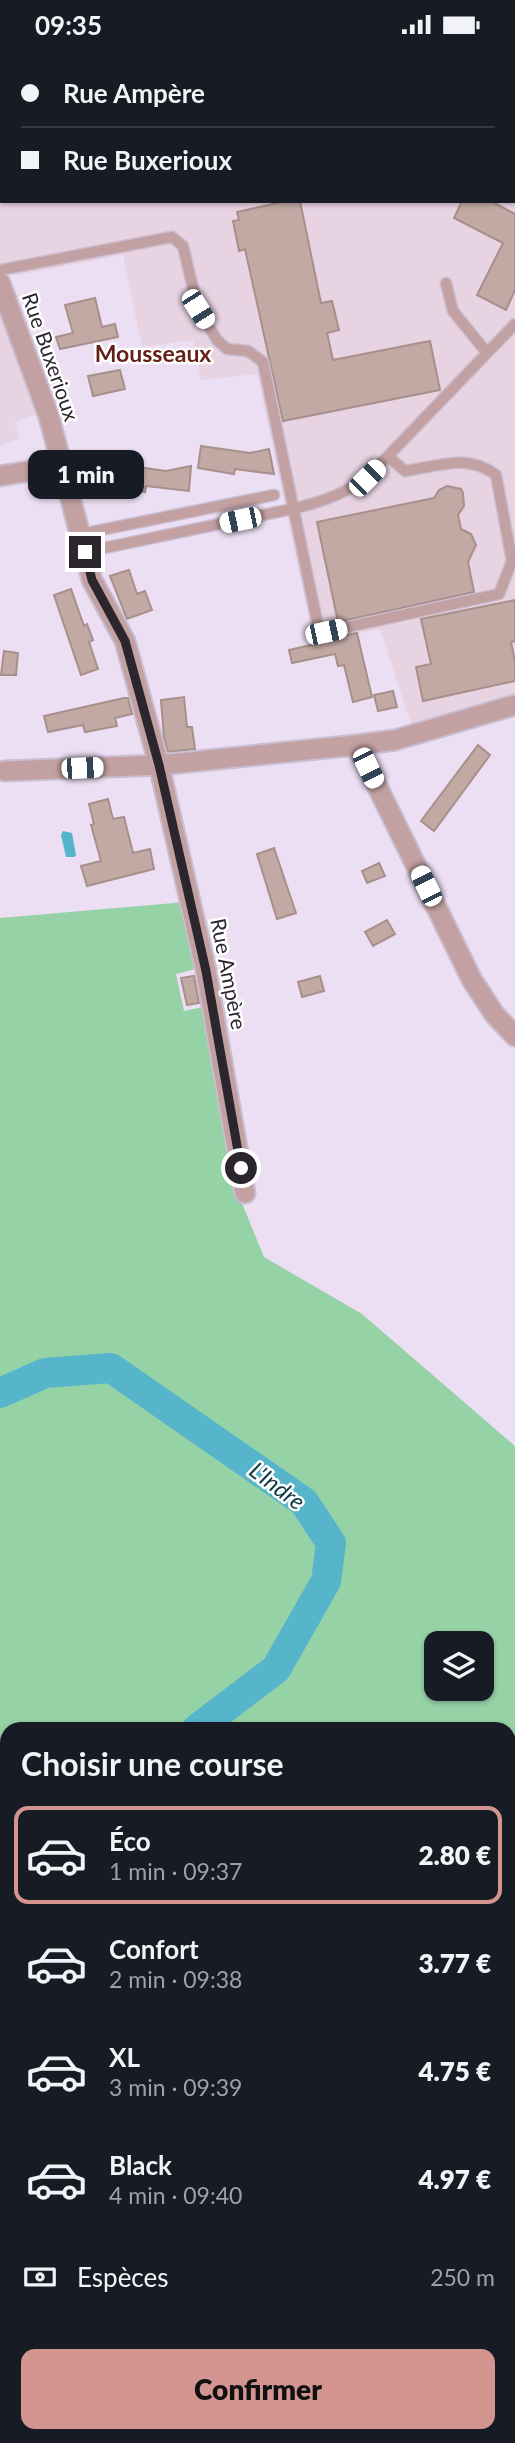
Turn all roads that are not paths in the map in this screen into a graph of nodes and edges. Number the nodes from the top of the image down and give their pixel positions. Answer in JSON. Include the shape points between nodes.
{"nodes":[{"id":1,"x":0,"y":270,"type":"edge"},
{"id":2,"x":0,"y":283,"type":"edge"},
{"id":3,"x":446,"y":283,"type":"dead end"},
{"id":4,"x":515,"y":324,"type":"edge"},
{"id":5,"x":487,"y":353,"type":"junction"},
{"id":6,"x":388,"y":456,"type":"junction"},
{"id":7,"x":61,"y":466,"type":"junction"},
{"id":8,"x":0,"y":476,"type":"edge"},
{"id":9,"x":274,"y":495,"type":"dead end"},
{"id":10,"x":292,"y":509,"type":"junction"},
{"id":11,"x":83,"y":543,"type":"junction"},
{"id":12,"x":515,"y":705,"type":"edge"},
{"id":13,"x":357,"y":745,"type":"junction"},
{"id":14,"x":159,"y":765,"type":"junction"},
{"id":15,"x":5,"y":771,"type":"dead end"},
{"id":16,"x":515,"y":1036,"type":"edge"},
{"id":17,"x":245,"y":1193,"type":"dead end"}],
"edges":[{"from":1,"to":10,"type":"lane","via":[[172,237],[183,246],[198,309],[217,340],[228,349],[248,351],[262,362]]},
{"from":2,"to":7,"type":"street","name":"Rue Buxerioux","via":[[49,417]]},
{"from":3,"to":5,"type":"lane","via":[[453,311]]},
{"from":4,"to":5,"type":"lane"},
{"from":5,"to":6,"type":"lane"},
{"from":6,"to":10,"type":"lane","via":[[344,494]]},
{"from":6,"to":10,"type":"lane","via":[[405,471],[469,461],[496,475],[512,561],[499,594],[326,632],[318,626]]},
{"from":7,"to":8,"type":"street"},
{"from":7,"to":11,"type":"street","name":"Rue Buxerioux"},
{"from":9,"to":11,"type":"lane"},
{"from":10,"to":11,"type":"lane"},
{"from":11,"to":14,"type":"street","name":"Rue Buxerioux","via":[[92,580],[125,641]]},
{"from":12,"to":13,"type":"street","via":[[395,740]]},
{"from":13,"to":14,"type":"street"},
{"from":13,"to":16,"type":"street","via":[[472,980]]},
{"from":14,"to":15,"type":"street"},
{"from":14,"to":17,"type":"street","name":"Rue Ampère","via":[[206,971]]}]}
